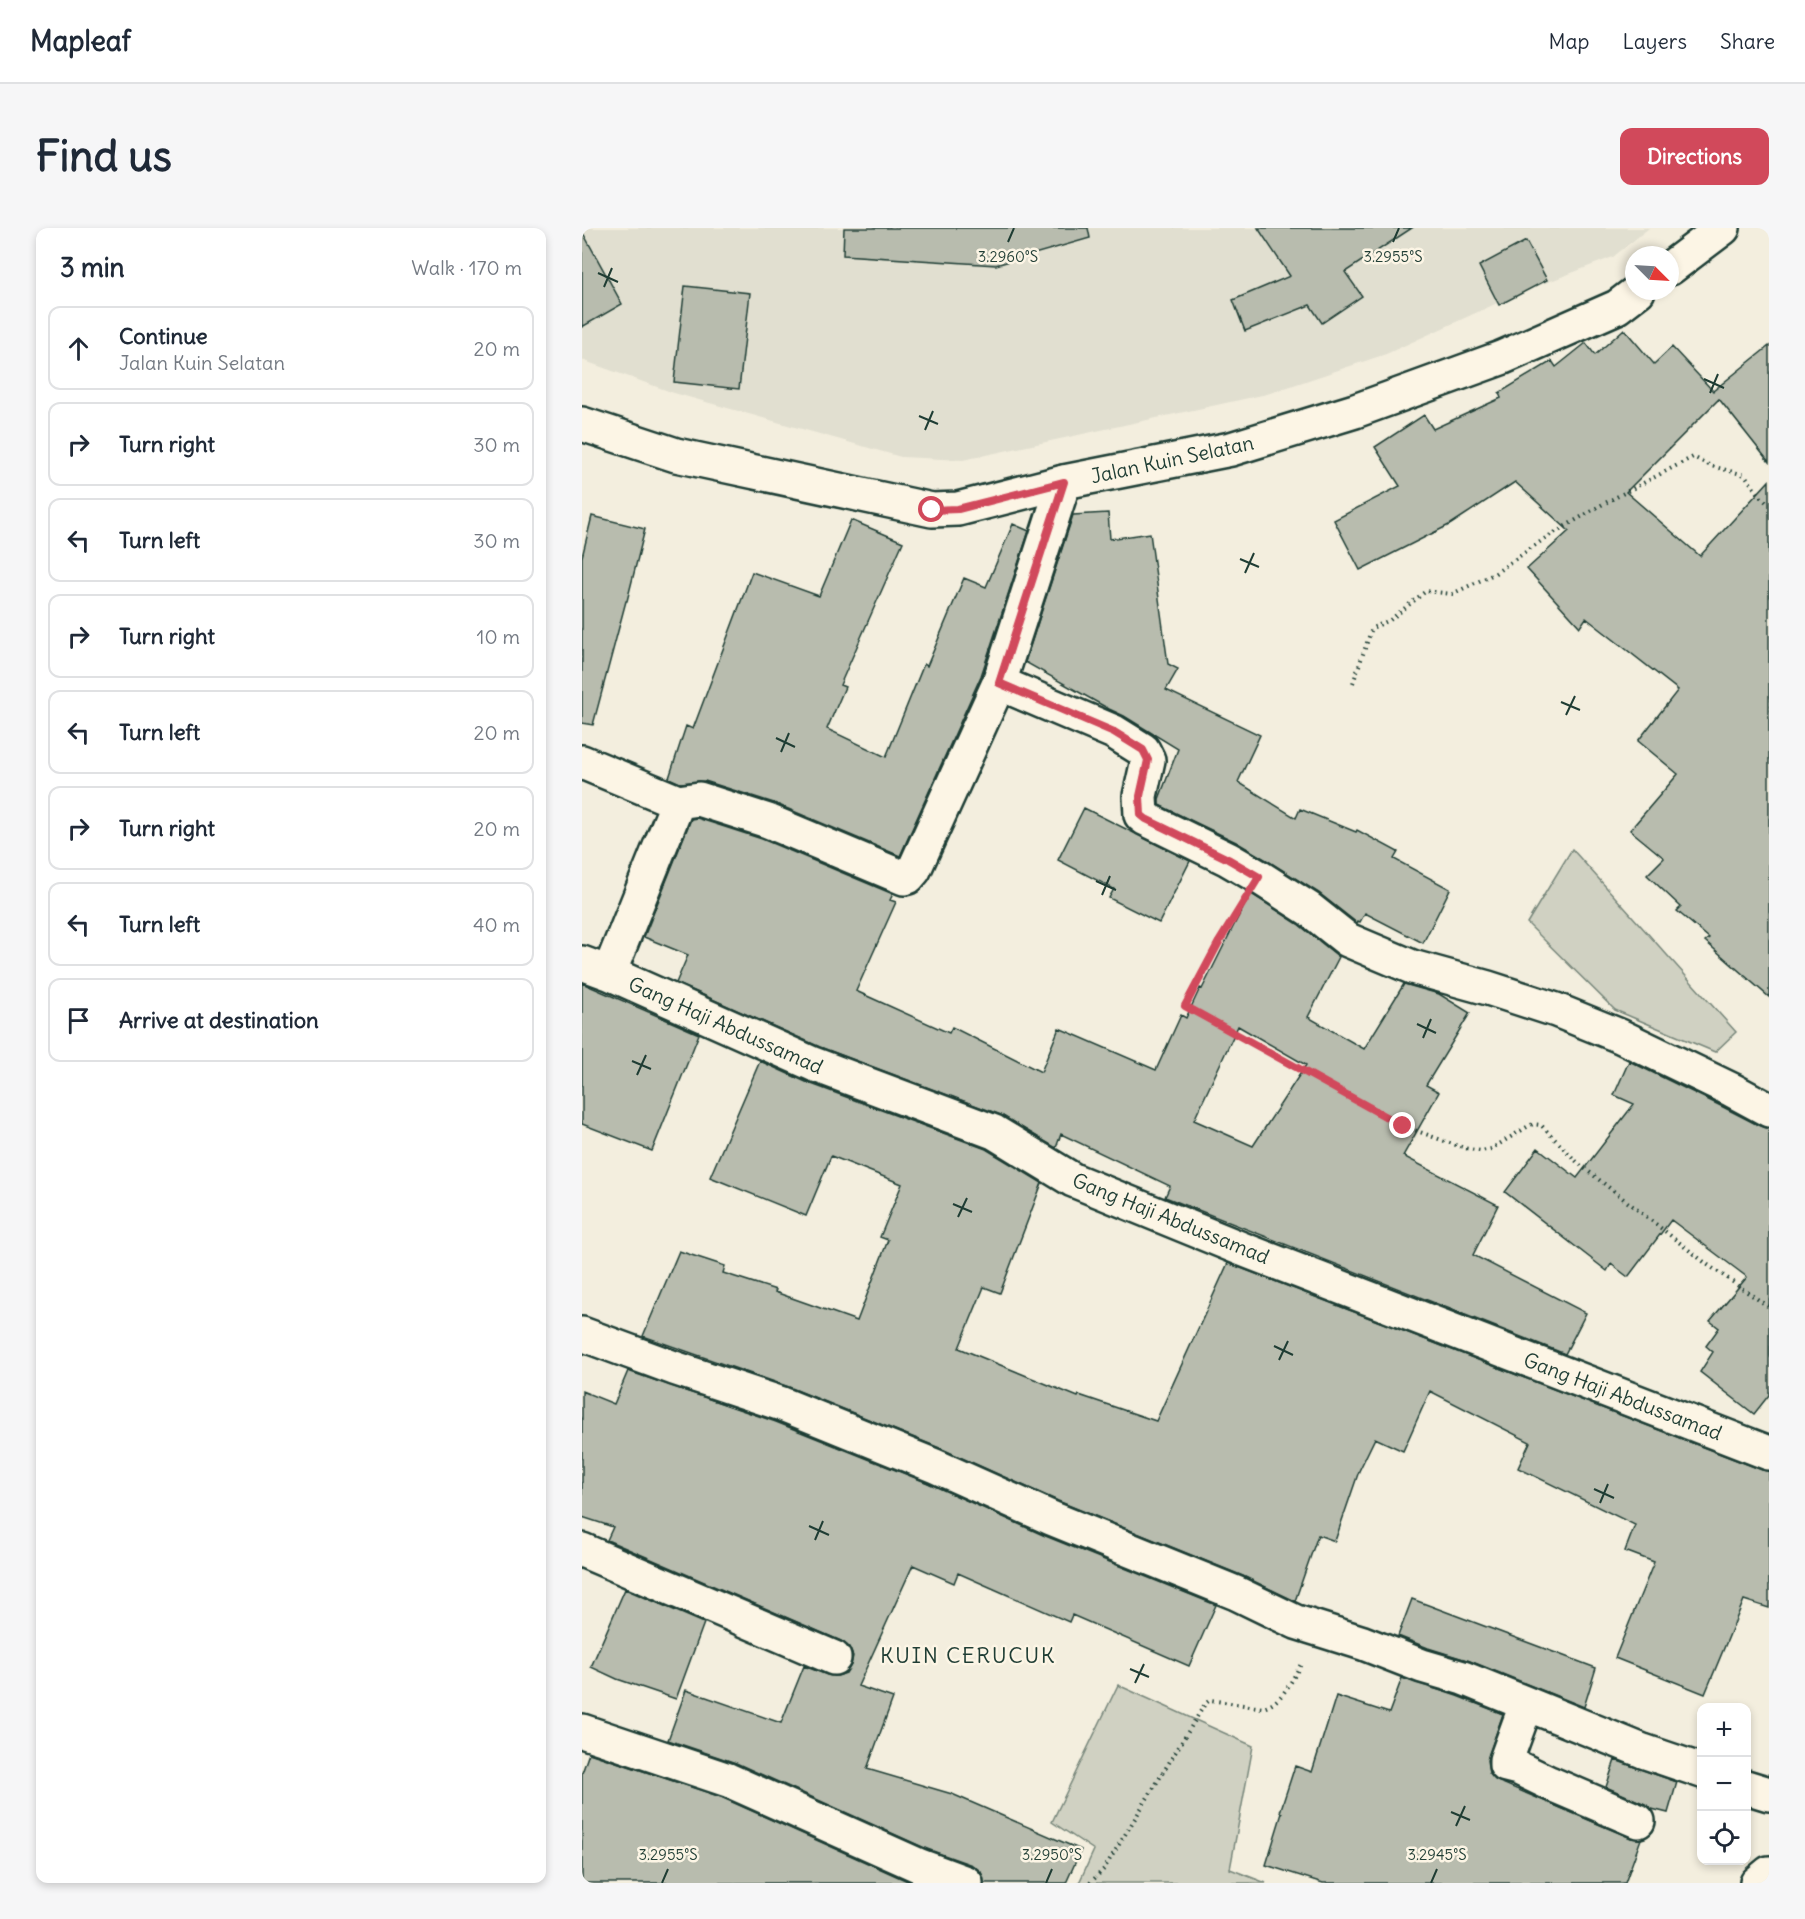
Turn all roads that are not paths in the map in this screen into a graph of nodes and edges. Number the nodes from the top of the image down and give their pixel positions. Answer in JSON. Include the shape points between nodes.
{"nodes":[{"id":1,"x":1722,"y":228,"type":"edge"},
{"id":2,"x":1679,"y":261,"type":"edge"},
{"id":3,"x":1626,"y":300,"type":"edge"},
{"id":4,"x":582,"y":424,"type":"edge"},
{"id":5,"x":1064,"y":482,"type":"junction"},
{"id":6,"x":999,"y":683,"type":"junction"},
{"id":7,"x":582,"y":762,"type":"edge"},
{"id":8,"x":678,"y":802,"type":"junction"},
{"id":9,"x":595,"y":968,"type":"edge"},
{"id":10,"x":1769,"y":1110,"type":"edge"},
{"id":11,"x":582,"y":1334,"type":"edge"},
{"id":12,"x":1769,"y":1453,"type":"edge"},
{"id":13,"x":582,"y":1550,"type":"edge"},
{"id":14,"x":834,"y":1658,"type":"dead end"},
{"id":15,"x":1526,"y":1705,"type":"junction"},
{"id":16,"x":582,"y":1731,"type":"edge"},
{"id":17,"x":1697,"y":1770,"type":"edge"},
{"id":18,"x":1751,"y":1789,"type":"edge"},
{"id":19,"x":1769,"y":1794,"type":"edge"},
{"id":20,"x":1638,"y":1821,"type":"dead end"},
{"id":21,"x":1769,"y":1873,"type":"edge"},
{"id":22,"x":966,"y":1883,"type":"edge"},
{"id":23,"x":1757,"y":1883,"type":"edge"}],
"edges":[{"from":1,"to":2,"type":"street"},
{"from":3,"to":5,"type":"street","name":"Jalan Kuin Selatan","via":[[1501,358],[1355,411],[1230,449]]},
{"from":4,"to":5,"type":"street","name":"Jalan Kuin Selatan","via":[[676,455],[932,510],[958,509]]},
{"from":5,"to":6,"type":"street"},
{"from":6,"to":8,"type":"street","via":[[914,870],[904,878],[768,821],[699,799]]},
{"from":6,"to":10,"type":"street","via":[[1114,732],[1143,750],[1148,760],[1140,796],[1141,815],[1259,877],[1348,940],[1412,968],[1556,1010],[1620,1036]]},
{"from":7,"to":8,"type":"street"},
{"from":8,"to":9,"type":"street"},
{"from":9,"to":12,"type":"street","name":"Gang Haji Abdussamad","via":[[813,1064],[994,1132],[1073,1180]]},
{"from":11,"to":15,"type":"street","via":[[782,1404],[1236,1593],[1296,1622],[1463,1678]]},
{"from":13,"to":14,"type":"street"},
{"from":15,"to":17,"type":"street"},
{"from":15,"to":20,"type":"street","via":[[1506,1765]]},
{"from":16,"to":22,"type":"street","via":[[728,1780]]},
{"from":18,"to":19,"type":"street"},
{"from":21,"to":23,"type":"street"}]}
